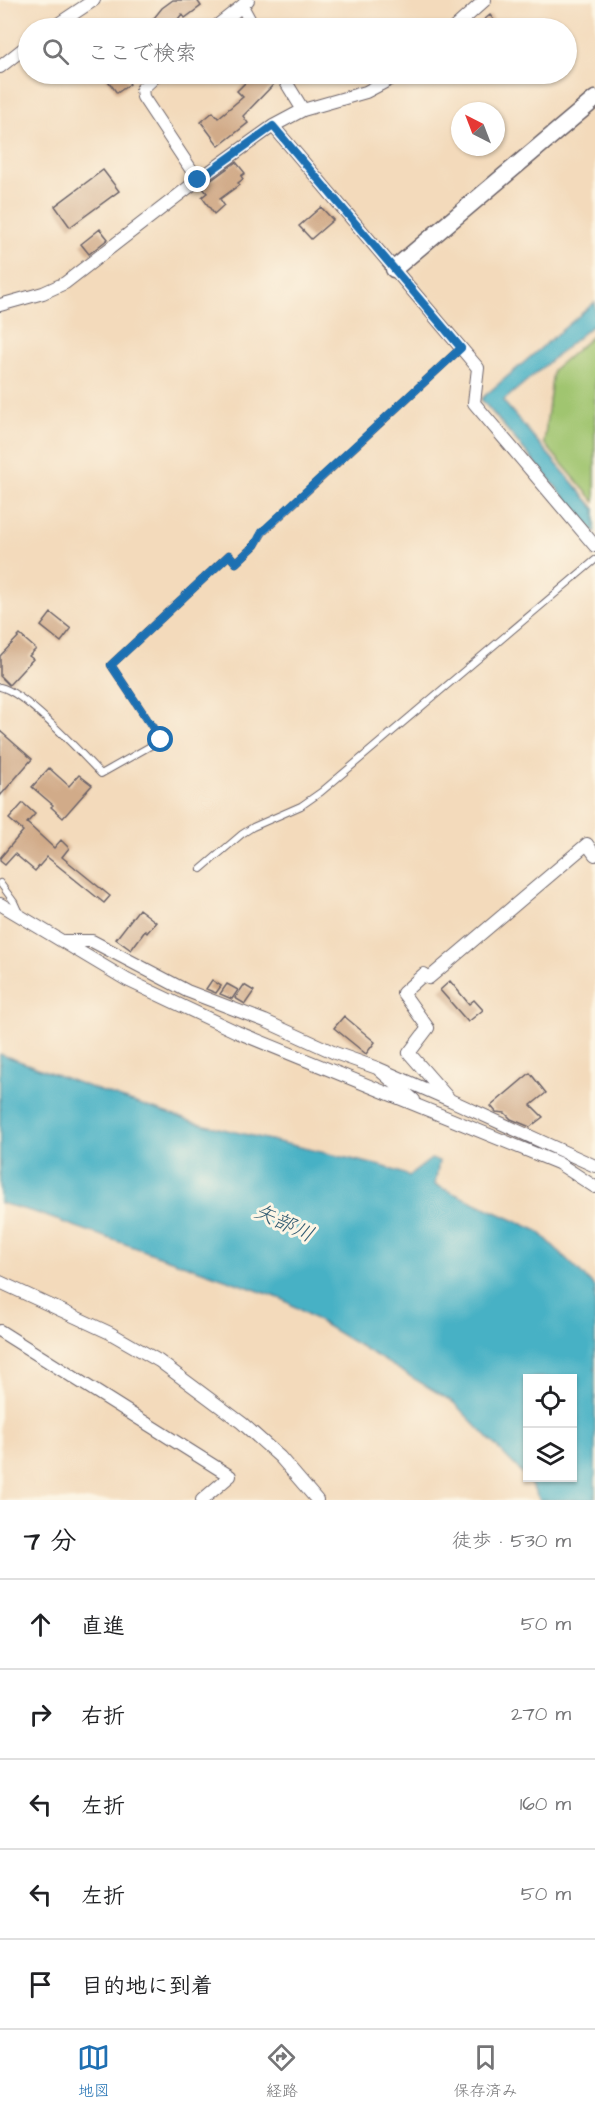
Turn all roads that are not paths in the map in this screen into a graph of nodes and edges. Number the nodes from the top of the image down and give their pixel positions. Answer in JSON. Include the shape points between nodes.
{"nodes":[{"id":1,"x":94,"y":0,"type":"edge"},
{"id":2,"x":485,"y":0,"type":"edge"},
{"id":3,"x":245,"y":3,"type":"edge"},
{"id":4,"x":67,"y":18,"type":"edge"},
{"id":5,"x":226,"y":18,"type":"edge"},
{"id":6,"x":251,"y":18,"type":"edge"},
{"id":7,"x":465,"y":18,"type":"edge"},
{"id":8,"x":18,"y":53,"type":"edge"},
{"id":9,"x":0,"y":68,"type":"edge"},
{"id":10,"x":147,"y":84,"type":"edge"},
{"id":11,"x":287,"y":84,"type":"edge"},
{"id":12,"x":381,"y":84,"type":"edge"},
{"id":13,"x":595,"y":99,"type":"edge"},
{"id":14,"x":303,"y":110,"type":"junction"},
{"id":15,"x":273,"y":126,"type":"junction"},
{"id":16,"x":198,"y":180,"type":"junction"},
{"id":17,"x":393,"y":269,"type":"junction"},
{"id":18,"x":0,"y":305,"type":"edge"},
{"id":19,"x":461,"y":348,"type":"junction"},
{"id":20,"x":595,"y":546,"type":"edge"},
{"id":21,"x":595,"y":560,"type":"edge"},
{"id":22,"x":0,"y":687,"type":"edge"},
{"id":23,"x":595,"y":855,"type":"edge"},
{"id":24,"x":201,"y":869,"type":"dead end"},
{"id":25,"x":0,"y":883,"type":"edge"},
{"id":26,"x":0,"y":904,"type":"edge"},
{"id":27,"x":21,"y":916,"type":"junction"},
{"id":28,"x":62,"y":941,"type":"junction"},
{"id":29,"x":377,"y":1068,"type":"junction"},
{"id":30,"x":450,"y":1100,"type":"junction"},
{"id":31,"x":421,"y":1107,"type":"junction"},
{"id":32,"x":595,"y":1166,"type":"edge"},
{"id":33,"x":592,"y":1182,"type":"edge"},
{"id":34,"x":0,"y":1282,"type":"edge"},
{"id":35,"x":0,"y":1290,"type":"edge"},
{"id":36,"x":22,"y":1293,"type":"junction"},
{"id":37,"x":0,"y":1331,"type":"edge"},
{"id":38,"x":202,"y":1500,"type":"edge"},
{"id":39,"x":317,"y":1500,"type":"edge"}],
"edges":[{"from":1,"to":4,"type":"street"},
{"from":2,"to":7,"type":"street"},
{"from":3,"to":5,"type":"street"},
{"from":3,"to":6,"type":"street"},
{"from":8,"to":9,"type":"street"},
{"from":10,"to":16,"type":"street","via":[[142,89],[143,97]]},
{"from":11,"to":14,"type":"street"},
{"from":12,"to":14,"type":"street"},
{"from":13,"to":17,"type":"street"},
{"from":14,"to":15,"type":"street"},
{"from":15,"to":16,"type":"street"},
{"from":15,"to":17,"type":"street"},
{"from":16,"to":18,"type":"street","via":[[65,283]]},
{"from":17,"to":19,"type":"street"},
{"from":19,"to":20,"type":"street","via":[[478,368],[474,403]]},
{"from":19,"to":22,"type":"lane","via":[[262,532],[236,563],[229,555],[111,665],[161,740],[101,774],[15,693]]},
{"from":21,"to":24,"type":"lane","via":[[321,792],[301,806],[253,826]]},
{"from":23,"to":30,"type":"street","via":[[587,844],[429,978],[424,974],[403,993],[428,1028],[409,1053]]},
{"from":25,"to":27,"type":"lane"},
{"from":26,"to":27,"type":"street"},
{"from":27,"to":28,"type":"street"},
{"from":28,"to":29,"type":"street","via":[[92,941],[187,991]]},
{"from":28,"to":31,"type":"street","via":[[127,980],[237,1032]]},
{"from":29,"to":30,"type":"street"},
{"from":29,"to":31,"type":"street"},
{"from":30,"to":32,"type":"street"},
{"from":31,"to":33,"type":"street","via":[[558,1163]]},
{"from":34,"to":36,"type":"street"},
{"from":35,"to":36,"type":"street"},
{"from":36,"to":39,"type":"street","via":[[128,1342],[183,1378],[280,1457]]},
{"from":37,"to":38,"type":"street","via":[[230,1476]]}]}
